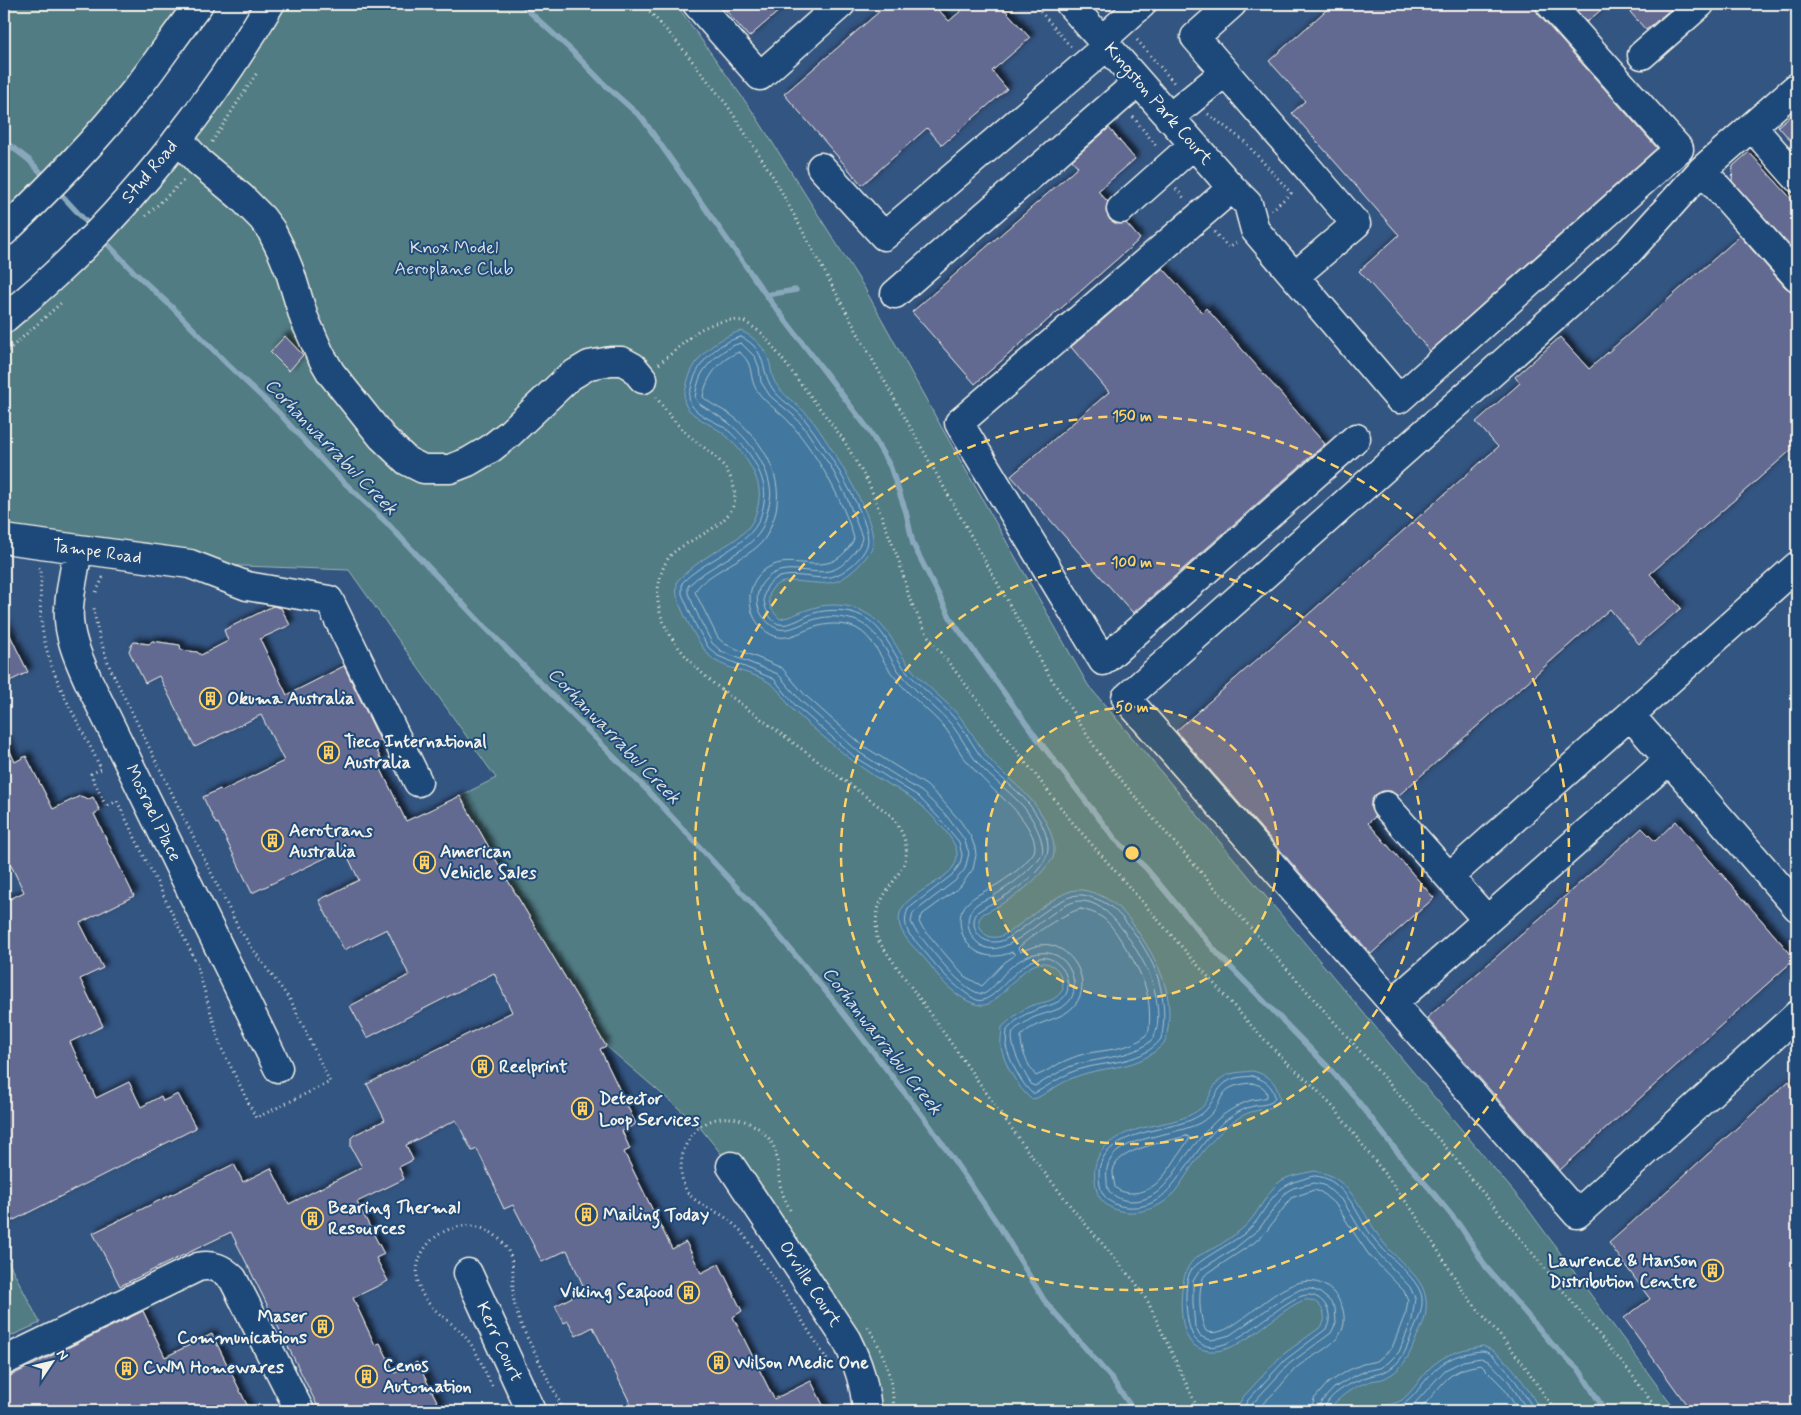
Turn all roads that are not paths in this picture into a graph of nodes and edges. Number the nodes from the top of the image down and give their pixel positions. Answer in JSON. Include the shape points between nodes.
{"nodes":[{"id":1,"x":198,"y":4,"type":"edge"},
{"id":2,"x":270,"y":4,"type":"edge"},
{"id":3,"x":697,"y":4,"type":"edge"},
{"id":4,"x":841,"y":4,"type":"edge"},
{"id":5,"x":1071,"y":4,"type":"edge"},
{"id":6,"x":1142,"y":4,"type":"edge"},
{"id":7,"x":1232,"y":4,"type":"edge"},
{"id":8,"x":1550,"y":4,"type":"edge"},
{"id":9,"x":1700,"y":4,"type":"edge"},
{"id":10,"x":1104,"y":43,"type":"junction"},
{"id":11,"x":1642,"y":56,"type":"dead end"},
{"id":12,"x":1224,"y":72,"type":"junction"},
{"id":13,"x":1138,"y":82,"type":"junction"},
{"id":14,"x":1797,"y":87,"type":"edge"},
{"id":15,"x":1169,"y":118,"type":"junction"},
{"id":16,"x":1752,"y":127,"type":"junction"},
{"id":17,"x":178,"y":139,"type":"junction"},
{"id":18,"x":1193,"y":145,"type":"junction"},
{"id":19,"x":821,"y":167,"type":"dead end"},
{"id":20,"x":1702,"y":170,"type":"junction"},
{"id":21,"x":1797,"y":178,"type":"edge"},
{"id":22,"x":1244,"y":206,"type":"junction"},
{"id":23,"x":1121,"y":209,"type":"dead end"},
{"id":24,"x":4,"y":232,"type":"edge"},
{"id":25,"x":1295,"y":276,"type":"junction"},
{"id":26,"x":1797,"y":277,"type":"edge"},
{"id":27,"x":895,"y":294,"type":"dead end"},
{"id":28,"x":4,"y":319,"type":"edge"},
{"id":29,"x":643,"y":380,"type":"road end"},
{"id":30,"x":1356,"y":438,"type":"dead end"},
{"id":31,"x":4,"y":539,"type":"edge"},
{"id":32,"x":78,"y":549,"type":"junction"},
{"id":33,"x":1797,"y":566,"type":"edge"},
{"id":34,"x":1630,"y":715,"type":"junction"},
{"id":35,"x":1669,"y":760,"type":"junction"},
{"id":36,"x":418,"y":782,"type":"dead end"},
{"id":37,"x":1386,"y":806,"type":"dead end"},
{"id":38,"x":1449,"y":877,"type":"junction"},
{"id":39,"x":1797,"y":907,"type":"edge"},
{"id":40,"x":1487,"y":920,"type":"junction"},
{"id":41,"x":1393,"y":1003,"type":"junction"},
{"id":42,"x":1797,"y":1015,"type":"edge"},
{"id":43,"x":278,"y":1068,"type":"dead end"},
{"id":44,"x":731,"y":1166,"type":"dead end"},
{"id":45,"x":468,"y":1273,"type":"dead end"},
{"id":46,"x":4,"y":1361,"type":"edge"},
{"id":47,"x":300,"y":1411,"type":"edge"},
{"id":48,"x":532,"y":1411,"type":"edge"},
{"id":49,"x":867,"y":1411,"type":"edge"}],
"edges":[{"from":1,"to":24,"type":"main road","via":[[138,87],[61,176]]},
{"from":2,"to":17,"type":"main road","name":"Stud Road"},
{"from":3,"to":4,"type":"main road","via":[[760,76]]},
{"from":5,"to":10,"type":"main road","name":"Kingston Park Court"},
{"from":6,"to":10,"type":"main road"},
{"from":7,"to":12,"type":"main road","via":[[1195,37]]},
{"from":8,"to":25,"type":"main road","name":"Kingston Park Court","via":[[1679,149],[1399,399]]},
{"from":9,"to":11,"type":"main road"},
{"from":10,"to":13,"type":"main road","name":"Kingston Park Court"},
{"from":10,"to":19,"type":"main road","via":[[1086,64],[884,236]]},
{"from":12,"to":15,"type":"main road"},
{"from":12,"to":25,"type":"main road","via":[[1356,224]]},
{"from":13,"to":15,"type":"main road","name":"Kingston Park Court"},
{"from":13,"to":27,"type":"main road"},
{"from":14,"to":16,"type":"main road"},
{"from":15,"to":18,"type":"main road","name":"Kingston Park Court"},
{"from":16,"to":20,"type":"main road"},
{"from":16,"to":21,"type":"main road"},
{"from":17,"to":28,"type":"main road","name":"Stud Road","via":[[107,222],[58,289]]},
{"from":17,"to":29,"type":"main road","via":[[199,162],[253,207],[267,224],[290,272],[304,318],[331,373],[382,437],[407,461],[424,469],[450,469],[468,462],[490,450],[569,377],[589,365],[622,361],[633,367]]},
{"from":18,"to":22,"type":"main road","name":"Kingston Park Court"},
{"from":18,"to":23,"type":"main road"},
{"from":20,"to":26,"type":"main road"},
{"from":20,"to":41,"type":"main road","via":[[1629,251],[1126,698]]},
{"from":22,"to":25,"type":"main road","name":"Kingston Park Court"},
{"from":22,"to":30,"type":"main road","via":[[1200,215],[959,423],[1103,661]]},
{"from":31,"to":32,"type":"main road","name":"Tampe Road"},
{"from":32,"to":36,"type":"main road","name":"Tampe Road","via":[[190,564],[247,586],[328,600]]},
{"from":32,"to":43,"type":"main road","name":"Mosrael Place","via":[[68,609],[77,655]]},
{"from":33,"to":34,"type":"main road"},
{"from":34,"to":35,"type":"main road"},
{"from":34,"to":38,"type":"main road"},
{"from":35,"to":39,"type":"main road"},
{"from":35,"to":40,"type":"main road"},
{"from":37,"to":38,"type":"main road"},
{"from":38,"to":40,"type":"main road"},
{"from":40,"to":41,"type":"main road"},
{"from":41,"to":42,"type":"main road","via":[[1577,1214]]},
{"from":44,"to":49,"type":"main road","name":"Orville Court","via":[[846,1339],[859,1365],[866,1390]]},
{"from":45,"to":48,"type":"main road","name":"Kerr Court"},
{"from":46,"to":47,"type":"main road","via":[[208,1265],[226,1271],[234,1279]]}]}
